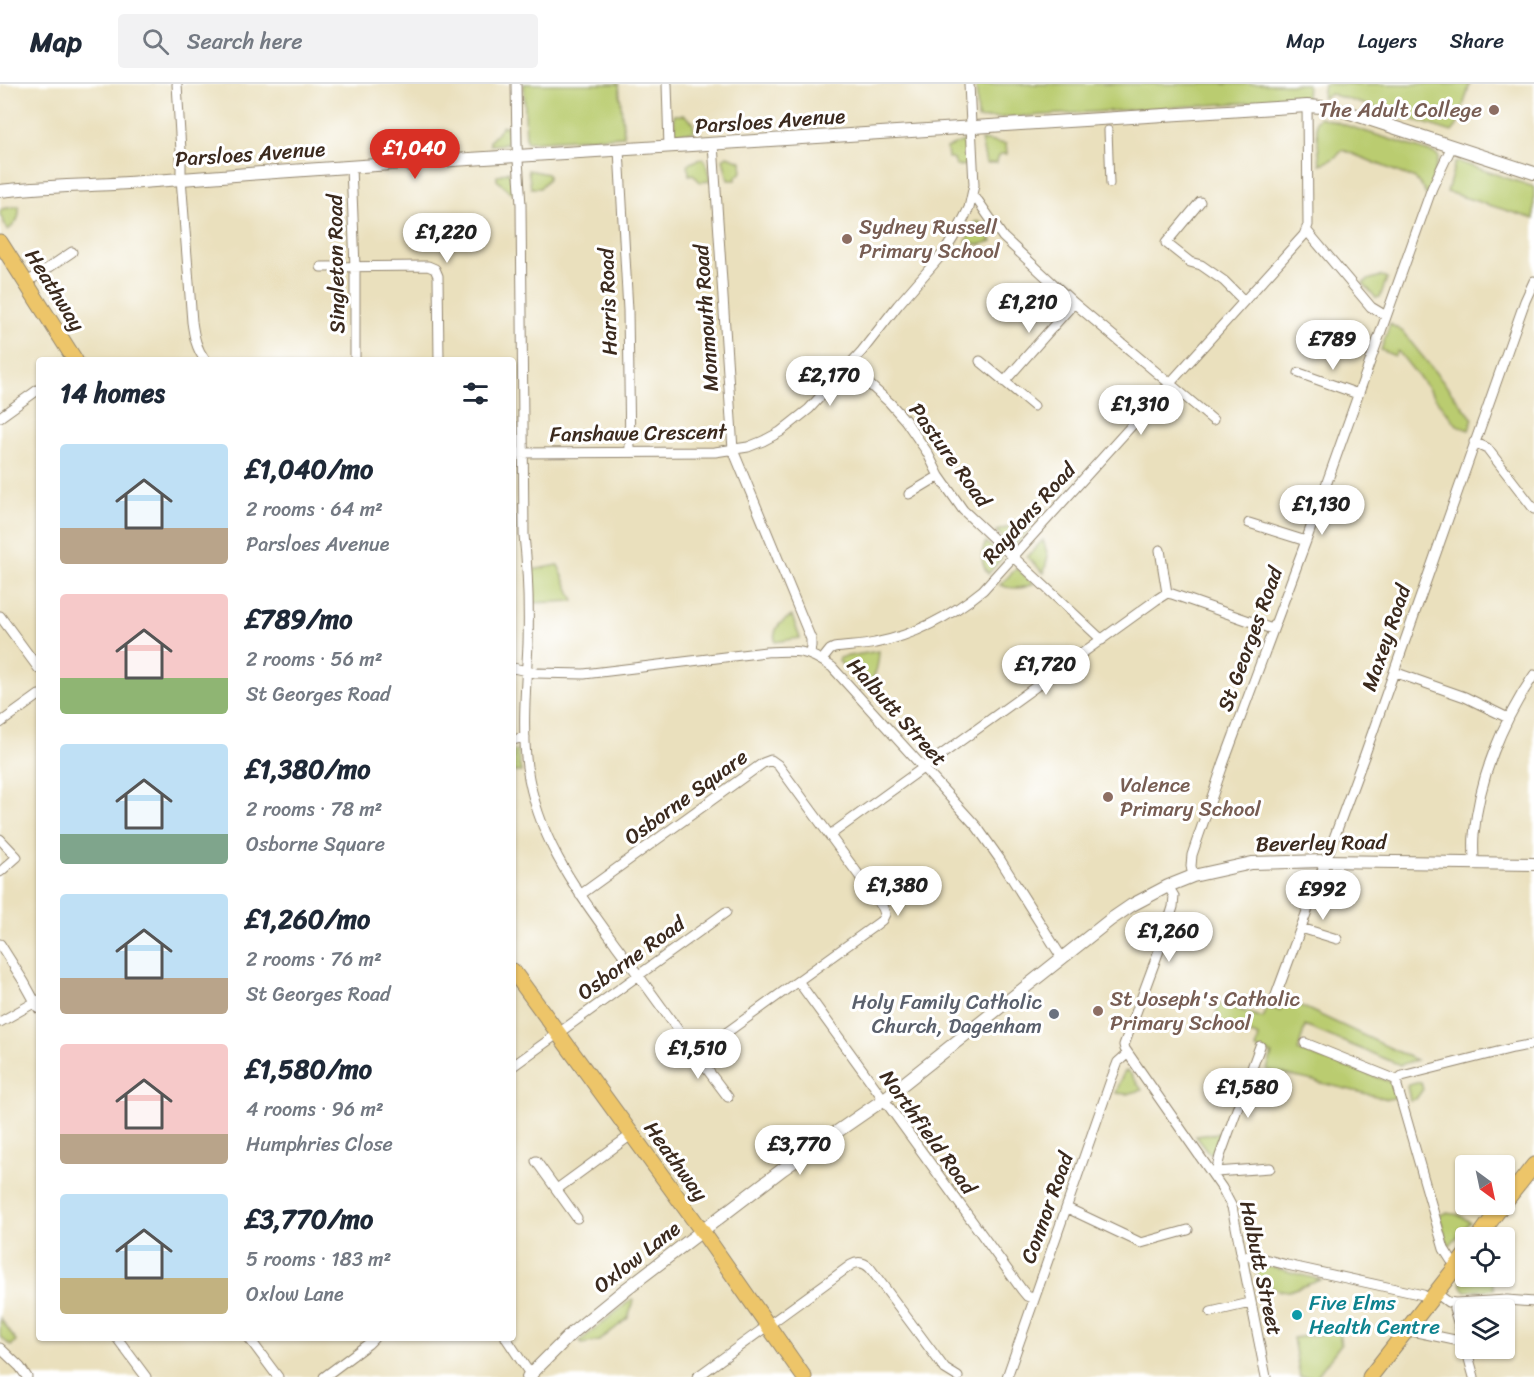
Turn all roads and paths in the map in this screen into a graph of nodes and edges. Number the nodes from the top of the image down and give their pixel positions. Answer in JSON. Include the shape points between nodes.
{"nodes":[{"id":1,"x":177,"y":84,"type":"edge"},
{"id":2,"x":516,"y":84,"type":"edge"},
{"id":3,"x":667,"y":84,"type":"edge"},
{"id":4,"x":969,"y":84,"type":"edge"},
{"id":5,"x":1307,"y":106,"type":"junction"},
{"id":6,"x":971,"y":127,"type":"junction"},
{"id":7,"x":1108,"y":129,"type":"dead end"},
{"id":8,"x":713,"y":144,"type":"junction"},
{"id":9,"x":1452,"y":146,"type":"junction"},
{"id":10,"x":669,"y":147,"type":"junction"},
{"id":11,"x":619,"y":150,"type":"junction"},
{"id":12,"x":518,"y":156,"type":"junction"},
{"id":13,"x":351,"y":167,"type":"junction"},
{"id":14,"x":1534,"y":172,"type":"edge"},
{"id":15,"x":181,"y":178,"type":"junction"},
{"id":16,"x":1110,"y":184,"type":"dead end"},
{"id":17,"x":0,"y":191,"type":"edge"},
{"id":18,"x":972,"y":197,"type":"junction"},
{"id":19,"x":1200,"y":202,"type":"dead end"},
{"id":20,"x":1307,"y":231,"type":"junction"},
{"id":21,"x":0,"y":242,"type":"edge"},
{"id":22,"x":72,"y":252,"type":"dead end"},
{"id":23,"x":321,"y":267,"type":"dead end"},
{"id":24,"x":355,"y":267,"type":"junction"},
{"id":25,"x":1534,"y":281,"type":"edge"},
{"id":26,"x":26,"y":283,"type":"junction"},
{"id":27,"x":1244,"y":301,"type":"junction"},
{"id":28,"x":1074,"y":303,"type":"junction"},
{"id":29,"x":1386,"y":316,"type":"junction"},
{"id":30,"x":73,"y":357,"type":"edge"},
{"id":31,"x":203,"y":357,"type":"edge"},
{"id":32,"x":355,"y":357,"type":"edge"},
{"id":33,"x":439,"y":357,"type":"edge"},
{"id":34,"x":980,"y":361,"type":"dead end"},
{"id":35,"x":849,"y":366,"type":"junction"},
{"id":36,"x":1299,"y":373,"type":"dead end"},
{"id":37,"x":1004,"y":382,"type":"junction"},
{"id":38,"x":1170,"y":384,"type":"junction"},
{"id":39,"x":36,"y":390,"type":"edge"},
{"id":40,"x":1358,"y":394,"type":"junction"},
{"id":41,"x":1034,"y":406,"type":"dead end"},
{"id":42,"x":0,"y":417,"type":"edge"},
{"id":43,"x":1213,"y":420,"type":"dead end"},
{"id":44,"x":1474,"y":442,"type":"junction"},
{"id":45,"x":733,"y":450,"type":"junction"},
{"id":46,"x":630,"y":452,"type":"junction"},
{"id":47,"x":518,"y":453,"type":"edge"},
{"id":48,"x":939,"y":476,"type":"junction"},
{"id":49,"x":909,"y":494,"type":"dead end"},
{"id":50,"x":1534,"y":509,"type":"edge"},
{"id":51,"x":1249,"y":523,"type":"dead end"},
{"id":52,"x":516,"y":535,"type":"edge"},
{"id":53,"x":524,"y":535,"type":"junction"},
{"id":54,"x":1306,"y":541,"type":"junction"},
{"id":55,"x":1160,"y":550,"type":"dead end"},
{"id":56,"x":1014,"y":557,"type":"junction"},
{"id":57,"x":1167,"y":593,"type":"junction"},
{"id":58,"x":0,"y":616,"type":"edge"},
{"id":59,"x":1272,"y":629,"type":"junction"},
{"id":60,"x":1102,"y":639,"type":"junction"},
{"id":61,"x":810,"y":653,"type":"junction"},
{"id":62,"x":822,"y":660,"type":"junction"},
{"id":63,"x":36,"y":665,"type":"edge"},
{"id":64,"x":516,"y":669,"type":"edge"},
{"id":65,"x":526,"y":672,"type":"junction"},
{"id":66,"x":1394,"y":672,"type":"junction"},
{"id":67,"x":1534,"y":675,"type":"edge"},
{"id":68,"x":36,"y":696,"type":"edge"},
{"id":69,"x":1508,"y":718,"type":"junction"},
{"id":70,"x":0,"y":723,"type":"edge"},
{"id":71,"x":525,"y":737,"type":"junction"},
{"id":72,"x":516,"y":739,"type":"edge"},
{"id":73,"x":924,"y":768,"type":"junction"},
{"id":74,"x":830,"y":835,"type":"junction"},
{"id":75,"x":0,"y":839,"type":"edge"},
{"id":76,"x":1325,"y":861,"type":"junction"},
{"id":77,"x":1474,"y":863,"type":"junction"},
{"id":78,"x":1534,"y":864,"type":"edge"},
{"id":79,"x":0,"y":872,"type":"edge"},
{"id":80,"x":1193,"y":876,"type":"junction"},
{"id":81,"x":1168,"y":886,"type":"junction"},
{"id":82,"x":580,"y":895,"type":"junction"},
{"id":83,"x":726,"y":912,"type":"dead end"},
{"id":84,"x":1301,"y":928,"type":"junction"},
{"id":85,"x":1336,"y":939,"type":"dead end"},
{"id":86,"x":0,"y":944,"type":"edge"},
{"id":87,"x":1062,"y":958,"type":"junction"},
{"id":88,"x":516,"y":975,"type":"edge"},
{"id":89,"x":639,"y":975,"type":"junction"},
{"id":90,"x":798,"y":981,"type":"junction"},
{"id":91,"x":36,"y":1001,"type":"edge"},
{"id":92,"x":36,"y":1005,"type":"edge"},
{"id":93,"x":1272,"y":1006,"type":"dead end"},
{"id":94,"x":0,"y":1022,"type":"edge"},
{"id":95,"x":558,"y":1033,"type":"junction"},
{"id":96,"x":1305,"y":1043,"type":"dead end"},
{"id":97,"x":1534,"y":1044,"type":"edge"},
{"id":98,"x":1260,"y":1046,"type":"dead end"},
{"id":99,"x":696,"y":1050,"type":"junction"},
{"id":100,"x":1127,"y":1054,"type":"junction"},
{"id":101,"x":516,"y":1064,"type":"edge"},
{"id":102,"x":1397,"y":1080,"type":"junction"},
{"id":103,"x":728,"y":1097,"type":"dead end"},
{"id":104,"x":883,"y":1100,"type":"junction"},
{"id":105,"x":631,"y":1135,"type":"junction"},
{"id":106,"x":536,"y":1161,"type":"dead end"},
{"id":107,"x":1534,"y":1165,"type":"edge"},
{"id":108,"x":1270,"y":1168,"type":"dead end"},
{"id":109,"x":1214,"y":1174,"type":"junction"},
{"id":110,"x":557,"y":1189,"type":"junction"},
{"id":111,"x":1515,"y":1190,"type":"edge"},
{"id":112,"x":1066,"y":1208,"type":"junction"},
{"id":113,"x":1496,"y":1215,"type":"edge"},
{"id":114,"x":577,"y":1218,"type":"dead end"},
{"id":115,"x":1486,"y":1227,"type":"edge"},
{"id":116,"x":1188,"y":1230,"type":"dead end"},
{"id":117,"x":702,"y":1231,"type":"junction"},
{"id":118,"x":1241,"y":1256,"type":"junction"},
{"id":119,"x":1455,"y":1260,"type":"edge"},
{"id":120,"x":1455,"y":1268,"type":"edge"},
{"id":121,"x":1434,"y":1296,"type":"junction"},
{"id":122,"x":1034,"y":1299,"type":"junction"},
{"id":123,"x":1515,"y":1301,"type":"edge"},
{"id":124,"x":1534,"y":1302,"type":"edge"},
{"id":125,"x":1250,"y":1303,"type":"junction"},
{"id":126,"x":1455,"y":1303,"type":"joint"},
{"id":127,"x":1211,"y":1312,"type":"dead end"},
{"id":128,"x":1455,"y":1312,"type":"edge"},
{"id":129,"x":768,"y":1326,"type":"junction"},
{"id":130,"x":1407,"y":1330,"type":"junction"},
{"id":131,"x":119,"y":1341,"type":"edge"},
{"id":132,"x":251,"y":1341,"type":"edge"},
{"id":133,"x":371,"y":1341,"type":"edge"},
{"id":134,"x":508,"y":1341,"type":"edge"},
{"id":135,"x":1455,"y":1343,"type":"edge"},
{"id":136,"x":0,"y":1348,"type":"edge"},
{"id":137,"x":1469,"y":1359,"type":"edge"},
{"id":138,"x":530,"y":1376,"type":"edge"},
{"id":139,"x":27,"y":1377,"type":"edge"},
{"id":140,"x":146,"y":1377,"type":"edge"},
{"id":141,"x":278,"y":1377,"type":"edge"},
{"id":142,"x":324,"y":1377,"type":"edge"},
{"id":143,"x":697,"y":1377,"type":"edge"},
{"id":144,"x":804,"y":1377,"type":"edge"},
{"id":145,"x":958,"y":1377,"type":"edge"},
{"id":146,"x":1007,"y":1377,"type":"edge"},
{"id":147,"x":1266,"y":1377,"type":"edge"},
{"id":148,"x":1370,"y":1377,"type":"edge"},
{"id":149,"x":1474,"y":1377,"type":"edge"}],
"edges":[{"from":1,"to":15,"type":"street"},
{"from":2,"to":12,"type":"street"},
{"from":3,"to":10,"type":"street"},
{"from":4,"to":6,"type":"street","name":"Fanshawe Crescent"},
{"from":5,"to":6,"type":"street","name":"Parsloes Avenue"},
{"from":5,"to":9,"type":"street","name":"Parsloes Avenue","via":[[1332,108]]},
{"from":5,"to":20,"type":"street"},
{"from":6,"to":8,"type":"street","name":"Parsloes Avenue"},
{"from":6,"to":18,"type":"street","name":"Fanshawe Crescent"},
{"from":7,"to":16,"type":"street"},
{"from":8,"to":10,"type":"street","name":"Parsloes Avenue"},
{"from":8,"to":45,"type":"street","name":"Monmouth Road"},
{"from":9,"to":14,"type":"street","name":"Parsloes Avenue"},
{"from":9,"to":29,"type":"street","name":"St Georges Road","via":[[1432,189]]},
{"from":10,"to":11,"type":"street","name":"Parsloes Avenue"},
{"from":11,"to":12,"type":"street","name":"Parsloes Avenue"},
{"from":11,"to":46,"type":"street","name":"Harris Road","via":[[628,310]]},
{"from":12,"to":13,"type":"street","name":"Parsloes Avenue"},
{"from":12,"to":47,"type":"street","via":[[521,205]]},
{"from":13,"to":15,"type":"street","name":"Parsloes Avenue"},
{"from":13,"to":24,"type":"street","name":"Singleton Road"},
{"from":15,"to":17,"type":"street","name":"Parsloes Avenue"},
{"from":15,"to":31,"type":"street","via":[[192,322]]},
{"from":18,"to":28,"type":"street","via":[[1003,237]]},
{"from":18,"to":35,"type":"street","name":"Fanshawe Crescent","via":[[945,251]]},
{"from":19,"to":27,"type":"street","via":[[1166,243],[1224,281]]},
{"from":20,"to":27,"type":"street","name":"Raydons Road"},
{"from":20,"to":29,"type":"street","via":[[1371,307]]},
{"from":21,"to":26,"type":"main road","name":"Heathway"},
{"from":22,"to":26,"type":"street"},
{"from":23,"to":24,"type":"street"},
{"from":24,"to":32,"type":"street","name":"Singleton Road"},
{"from":24,"to":33,"type":"street","via":[[435,269]]},
{"from":25,"to":44,"type":"street","name":"Maxey Road"},
{"from":26,"to":30,"type":"main road","name":"Heathway"},
{"from":27,"to":38,"type":"street","name":"Raydons Road"},
{"from":28,"to":37,"type":"street"},
{"from":28,"to":38,"type":"street"},
{"from":29,"to":40,"type":"street","name":"St Georges Road"},
{"from":34,"to":37,"type":"street"},
{"from":35,"to":45,"type":"street","name":"Fanshawe Crescent","via":[[788,427],[756,444]]},
{"from":35,"to":48,"type":"street","name":"Pasture Road","via":[[905,420]]},
{"from":36,"to":40,"type":"street"},
{"from":37,"to":41,"type":"street"},
{"from":38,"to":43,"type":"street"},
{"from":38,"to":56,"type":"street","name":"Raydons Road"},
{"from":39,"to":42,"type":"street"},
{"from":40,"to":54,"type":"street","name":"St Georges Road"},
{"from":44,"to":50,"type":"street","via":[[1487,448]]},
{"from":44,"to":66,"type":"street","name":"Maxey Road"},
{"from":45,"to":46,"type":"street","name":"Fanshawe Crescent"},
{"from":45,"to":61,"type":"street","name":"Monmouth Road","via":[[811,639]]},
{"from":46,"to":47,"type":"street","name":"Fanshawe Crescent"},
{"from":47,"to":53,"type":"street"},
{"from":48,"to":49,"type":"street"},
{"from":48,"to":56,"type":"street","name":"Pasture Road","via":[[963,510]]},
{"from":51,"to":54,"type":"street"},
{"from":52,"to":53,"type":"street"},
{"from":53,"to":65,"type":"street"},
{"from":54,"to":59,"type":"street","name":"St Georges Road"},
{"from":55,"to":57,"type":"street"},
{"from":56,"to":60,"type":"street","name":"Pasture Road"},
{"from":56,"to":62,"type":"street","name":"Raydons Road","via":[[983,590],[938,621],[889,640],[834,648]]},
{"from":57,"to":59,"type":"street"},
{"from":57,"to":60,"type":"street"},
{"from":58,"to":63,"type":"street"},
{"from":59,"to":80,"type":"street","name":"St Georges Road","via":[[1192,855]]},
{"from":60,"to":73,"type":"street"},
{"from":61,"to":62,"type":"street","name":"Halbutt Street"},
{"from":61,"to":65,"type":"street","name":"Halbutt Street","via":[[766,652],[584,674]]},
{"from":62,"to":73,"type":"street","name":"Halbutt Street"},
{"from":64,"to":65,"type":"street","name":"Halbutt Street"},
{"from":65,"to":71,"type":"street"},
{"from":66,"to":69,"type":"street","via":[[1465,697]]},
{"from":66,"to":76,"type":"street","name":"Maxey Road"},
{"from":67,"to":69,"type":"street"},
{"from":68,"to":70,"type":"street"},
{"from":69,"to":77,"type":"street","via":[[1484,783],[1474,836]]},
{"from":71,"to":72,"type":"street"},
{"from":71,"to":82,"type":"street","via":[[527,767],[540,820]]},
{"from":73,"to":74,"type":"street"},
{"from":73,"to":87,"type":"street","name":"Halbutt Street","via":[[977,827]]},
{"from":74,"to":82,"type":"street","name":"Osborne Square","via":[[771,760]]},
{"from":74,"to":90,"type":"street","name":"Osborne Square","via":[[885,914]]},
{"from":75,"to":79,"type":"street","via":[[17,857]]},
{"from":76,"to":77,"type":"street","name":"Beverley Road"},
{"from":76,"to":80,"type":"street","name":"Beverley Road","via":[[1252,863]]},
{"from":76,"to":84,"type":"street","name":"Maxey Road"},
{"from":77,"to":78,"type":"street","name":"Beverley Road"},
{"from":80,"to":81,"type":"street","name":"Beverley Road"},
{"from":81,"to":87,"type":"street","name":"Beverley Road","via":[[1132,905]]},
{"from":81,"to":100,"type":"street","via":[[1174,897],[1173,907],[1124,1045]]},
{"from":82,"to":89,"type":"street"},
{"from":83,"to":89,"type":"street","name":"Osborne Road"},
{"from":84,"to":85,"type":"street"},
{"from":84,"to":93,"type":"street","name":"Maxey Road"},
{"from":86,"to":91,"type":"street"},
{"from":87,"to":104,"type":"street","name":"Oxlow Lane"},
{"from":88,"to":95,"type":"main road","name":"Heathway"},
{"from":89,"to":95,"type":"street","name":"Osborne Road"},
{"from":89,"to":99,"type":"street"},
{"from":90,"to":99,"type":"street","name":"Osborne Square","via":[[708,1046]]},
{"from":90,"to":104,"type":"street","name":"Northfield Road"},
{"from":92,"to":94,"type":"street"},
{"from":95,"to":101,"type":"street","name":"Osborne Road"},
{"from":95,"to":105,"type":"main road","name":"Heathway"},
{"from":96,"to":102,"type":"street"},
{"from":97,"to":102,"type":"street"},
{"from":98,"to":109,"type":"street"},
{"from":99,"to":103,"type":"street"},
{"from":100,"to":109,"type":"street","name":"Halbutt Street"},
{"from":100,"to":112,"type":"street","name":"Connor Road","via":[[1118,1062]]},
{"from":102,"to":119,"type":"street","via":[[1444,1249],[1451,1260]]},
{"from":104,"to":117,"type":"street","name":"Oxlow Lane"},
{"from":104,"to":122,"type":"street","name":"Northfield Road","via":[[1022,1290]]},
{"from":105,"to":110,"type":"street"},
{"from":105,"to":117,"type":"main road","name":"Heathway"},
{"from":106,"to":110,"type":"street"},
{"from":107,"to":111,"type":"main road"},
{"from":108,"to":109,"type":"street"},
{"from":109,"to":118,"type":"street","name":"Halbutt Street","via":[[1232,1207]]},
{"from":110,"to":114,"type":"street"},
{"from":112,"to":116,"type":"street","via":[[1141,1243]]},
{"from":112,"to":122,"type":"street","name":"Connor Road"},
{"from":113,"to":115,"type":"main road"},
{"from":117,"to":129,"type":"main road","name":"Heathway"},
{"from":117,"to":138,"type":"street","name":"Oxlow Lane","via":[[571,1334]]},
{"from":118,"to":121,"type":"street"},
{"from":118,"to":125,"type":"street","name":"Halbutt Street"},
{"from":120,"to":121,"type":"main road"},
{"from":121,"to":126,"type":"street"},
{"from":121,"to":130,"type":"main road"},
{"from":122,"to":146,"type":"street","name":"Connor Road"},
{"from":123,"to":124,"type":"street"},
{"from":125,"to":127,"type":"street"},
{"from":125,"to":147,"type":"street","name":"Halbutt Street"},
{"from":126,"to":128,"type":"street"},
{"from":129,"to":143,"type":"street"},
{"from":129,"to":144,"type":"main road","name":"Heathway"},
{"from":129,"to":145,"type":"street","via":[[851,1264],[862,1263],[870,1268],[945,1370]]},
{"from":130,"to":135,"type":"street"},
{"from":130,"to":148,"type":"main road"},
{"from":131,"to":140,"type":"street"},
{"from":132,"to":141,"type":"street"},
{"from":133,"to":142,"type":"street"},
{"from":134,"to":138,"type":"street"},
{"from":136,"to":139,"type":"street"},
{"from":137,"to":149,"type":"street"}]}
